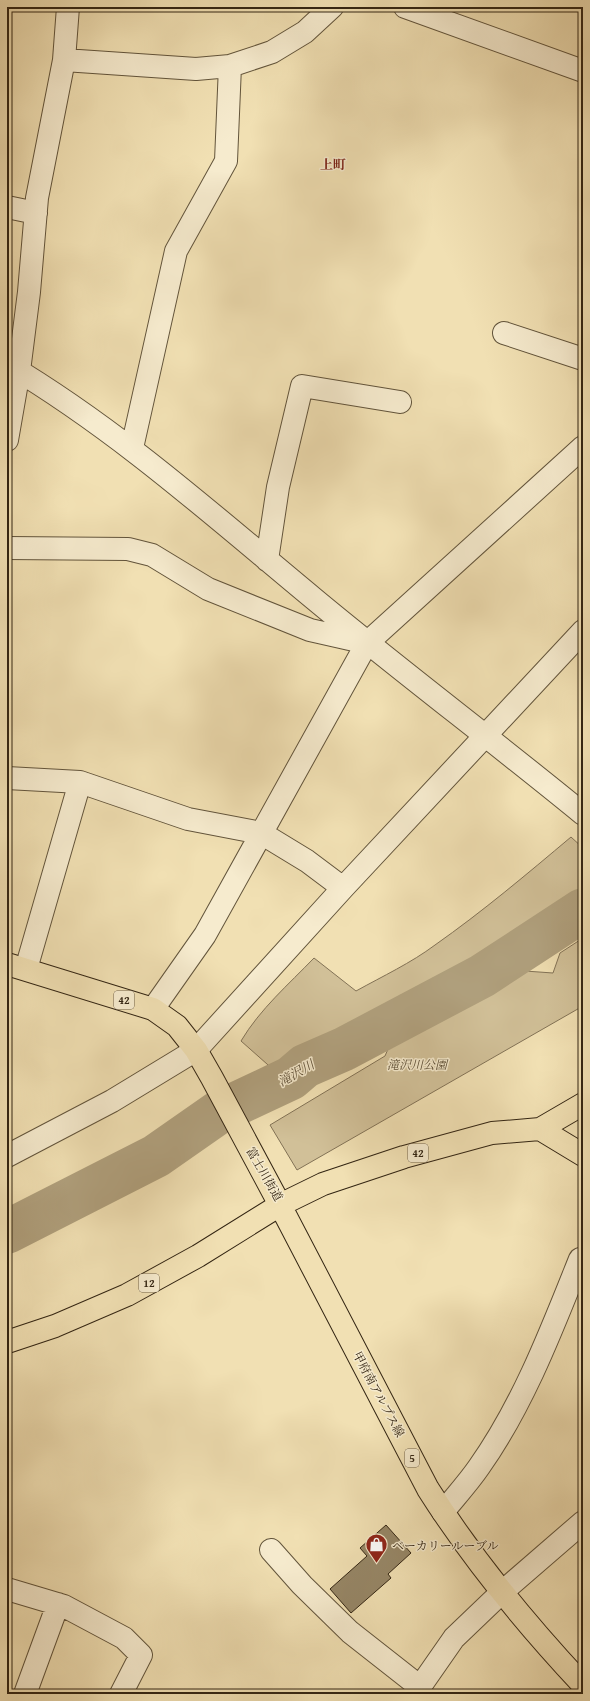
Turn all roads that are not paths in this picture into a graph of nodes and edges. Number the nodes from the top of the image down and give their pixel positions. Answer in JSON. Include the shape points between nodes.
{"nodes":[{"id":1,"x":68,"y":7,"type":"edge"},
{"id":2,"x":332,"y":7,"type":"edge"},
{"id":3,"x":405,"y":7,"type":"edge"},
{"id":4,"x":64,"y":60,"type":"junction"},
{"id":5,"x":230,"y":66,"type":"junction"},
{"id":6,"x":583,"y":71,"type":"edge"},
{"id":7,"x":7,"y":207,"type":"edge"},
{"id":8,"x":36,"y":213,"type":"junction"},
{"id":9,"x":504,"y":332,"type":"dead end"},
{"id":10,"x":583,"y":359,"type":"edge"},
{"id":11,"x":13,"y":368,"type":"edge"},
{"id":12,"x":400,"y":402,"type":"dead end"},
{"id":13,"x":7,"y":440,"type":"edge"},
{"id":14,"x":583,"y":447,"type":"edge"},
{"id":15,"x":132,"y":448,"type":"junction"},
{"id":16,"x":7,"y":548,"type":"edge"},
{"id":17,"x":267,"y":560,"type":"junction"},
{"id":18,"x":583,"y":631,"type":"edge"},
{"id":19,"x":367,"y":643,"type":"junction"},
{"id":20,"x":486,"y":735,"type":"junction"},
{"id":21,"x":7,"y":778,"type":"edge"},
{"id":22,"x":80,"y":782,"type":"junction"},
{"id":23,"x":583,"y":814,"type":"edge"},
{"id":24,"x":261,"y":833,"type":"junction"},
{"id":25,"x":344,"y":888,"type":"junction"},
{"id":26,"x":17,"y":966,"type":"edge"},
{"id":27,"x":153,"y":1009,"type":"junction"},
{"id":28,"x":196,"y":1050,"type":"junction"},
{"id":29,"x":583,"y":1104,"type":"edge"},
{"id":30,"x":540,"y":1129,"type":"junction"},
{"id":31,"x":583,"y":1155,"type":"edge"},
{"id":32,"x":7,"y":1156,"type":"edge"},
{"id":33,"x":280,"y":1205,"type":"junction"},
{"id":34,"x":580,"y":1259,"type":"dead end"},
{"id":35,"x":7,"y":1342,"type":"edge"},
{"id":36,"x":443,"y":1512,"type":"junction"},
{"id":37,"x":583,"y":1522,"type":"edge"},
{"id":38,"x":271,"y":1550,"type":"dead end"},
{"id":39,"x":7,"y":1589,"type":"edge"},
{"id":40,"x":501,"y":1593,"type":"junction"},
{"id":41,"x":58,"y":1604,"type":"junction"},
{"id":42,"x":583,"y":1685,"type":"edge"},
{"id":43,"x":418,"y":1690,"type":"edge"},
{"id":44,"x":25,"y":1694,"type":"edge"},
{"id":45,"x":121,"y":1694,"type":"edge"}],
"edges":[{"from":1,"to":4,"type":"street"},
{"from":2,"to":5,"type":"street","via":[[305,32],[272,52]]},
{"from":3,"to":6,"type":"street"},
{"from":4,"to":5,"type":"street","via":[[196,69]]},
{"from":4,"to":8,"type":"street"},
{"from":5,"to":15,"type":"street","via":[[226,161],[176,251]]},
{"from":7,"to":8,"type":"street"},
{"from":8,"to":11,"type":"street","via":[[29,292]]},
{"from":9,"to":10,"type":"street"},
{"from":11,"to":13,"type":"street"},
{"from":11,"to":15,"type":"street"},
{"from":12,"to":17,"type":"street","via":[[302,386],[278,487]]},
{"from":14,"to":19,"type":"street"},
{"from":15,"to":17,"type":"street"},
{"from":16,"to":19,"type":"street","via":[[128,549],[152,555],[208,589],[310,630]]},
{"from":17,"to":19,"type":"street"},
{"from":18,"to":20,"type":"street"},
{"from":19,"to":20,"type":"street"},
{"from":19,"to":24,"type":"street"},
{"from":20,"to":23,"type":"street"},
{"from":20,"to":25,"type":"street"},
{"from":21,"to":22,"type":"street"},
{"from":22,"to":24,"type":"street","via":[[188,819]]},
{"from":22,"to":26,"type":"street"},
{"from":24,"to":25,"type":"street","via":[[307,861]]},
{"from":24,"to":27,"type":"street","via":[[205,935]]},
{"from":25,"to":28,"type":"street"},
{"from":26,"to":27,"type":"main road","name":"富士川街道","number":"42"},
{"from":27,"to":28,"type":"main road","name":"富士川街道","number":"42","via":[[178,1026]]},
{"from":28,"to":32,"type":"street","via":[[112,1101]]},
{"from":28,"to":33,"type":"main road","name":"富士川街道","number":"42"},
{"from":29,"to":30,"type":"main road"},
{"from":30,"to":31,"type":"main road"},
{"from":30,"to":33,"type":"main road","name":"富士川街道","number":"42","via":[[492,1133],[404,1157],[323,1184]]},
{"from":33,"to":35,"type":"main road","number":"12","via":[[198,1256],[127,1295],[55,1326]]},
{"from":33,"to":36,"type":"main road","name":"甲府南アルプス線","number":"5","via":[[428,1489]]},
{"from":34,"to":36,"type":"street","via":[[543,1351],[509,1418],[480,1467]]},
{"from":36,"to":40,"type":"main road","name":"甲府南アルプス線","number":"5"},
{"from":37,"to":40,"type":"street"},
{"from":38,"to":43,"type":"street","via":[[350,1632]]},
{"from":39,"to":41,"type":"street"},
{"from":40,"to":42,"type":"main road","name":"甲府南アルプス線","number":"5"},
{"from":40,"to":43,"type":"street","via":[[454,1638]]},
{"from":41,"to":44,"type":"street"},
{"from":41,"to":45,"type":"street","via":[[124,1638],[141,1655]]}]}
